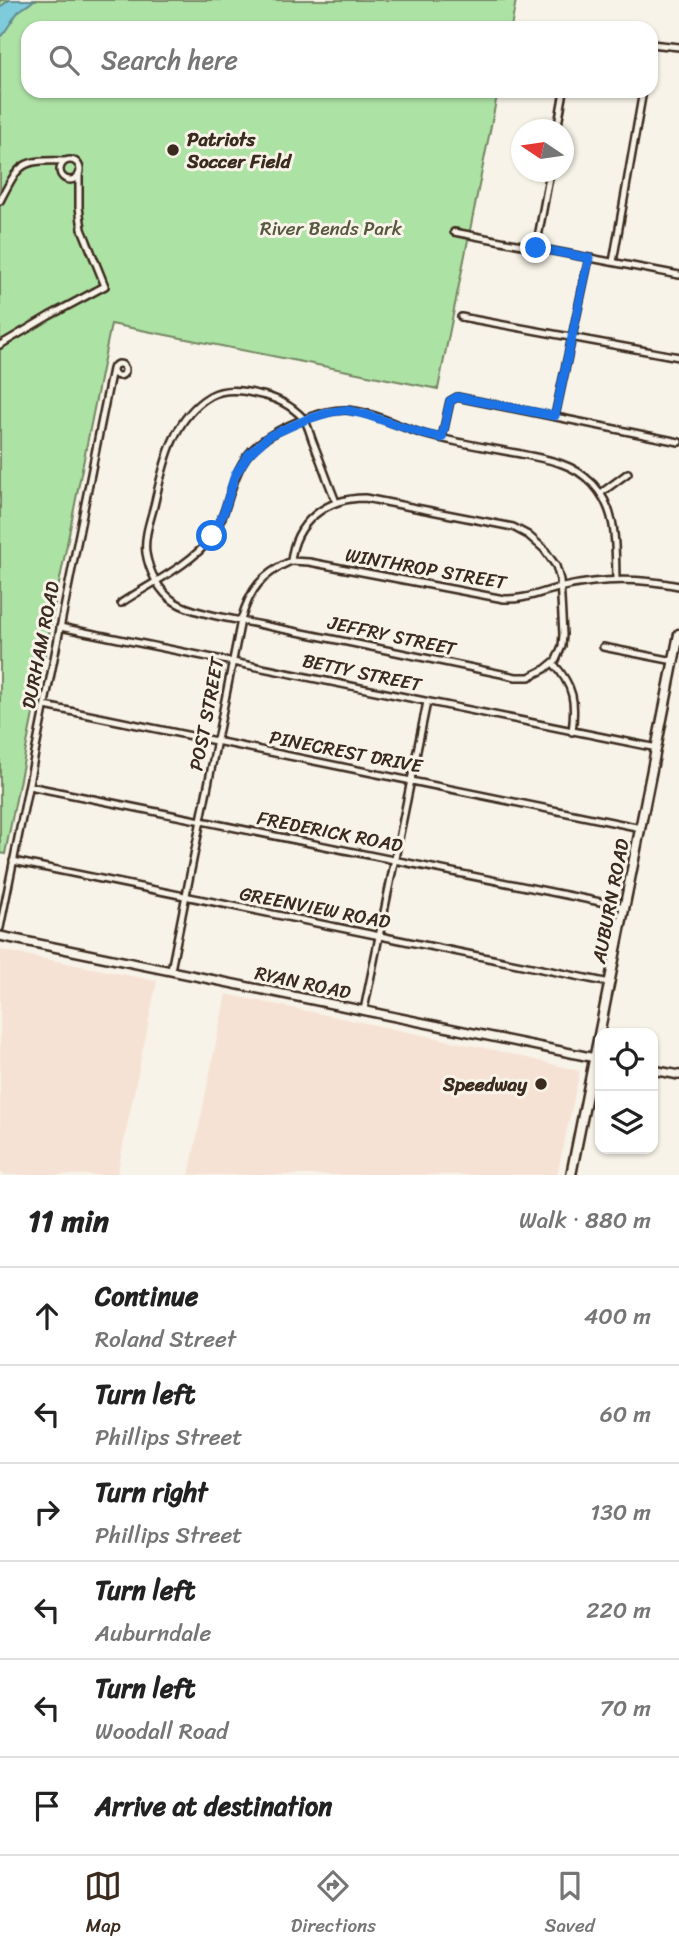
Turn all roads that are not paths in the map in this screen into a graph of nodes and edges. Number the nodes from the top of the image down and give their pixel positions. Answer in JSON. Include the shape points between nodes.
{"nodes":[{"id":1,"x":658,"y":46,"type":"edge"},
{"id":2,"x":679,"y":47,"type":"edge"},
{"id":3,"x":563,"y":98,"type":"edge"},
{"id":4,"x":642,"y":98,"type":"edge"},
{"id":5,"x":559,"y":119,"type":"edge"},
{"id":6,"x":86,"y":160,"type":"dead end"},
{"id":7,"x":56,"y":161,"type":"junction"},
{"id":8,"x":65,"y":161,"type":"junction"},
{"id":9,"x":79,"y":164,"type":"junction"},
{"id":10,"x":61,"y":167,"type":"junction"},
{"id":11,"x":78,"y":179,"type":"junction"},
{"id":12,"x":548,"y":182,"type":"edge"},
{"id":13,"x":0,"y":201,"type":"edge"},
{"id":14,"x":454,"y":232,"type":"dead end"},
{"id":15,"x":536,"y":248,"type":"junction"},
{"id":16,"x":589,"y":258,"type":"junction"},
{"id":17,"x":613,"y":262,"type":"junction"},
{"id":18,"x":679,"y":275,"type":"edge"},
{"id":19,"x":461,"y":317,"type":"dead end"},
{"id":20,"x":571,"y":337,"type":"junction"},
{"id":21,"x":0,"y":345,"type":"edge"},
{"id":22,"x":679,"y":357,"type":"edge"},
{"id":23,"x":112,"y":369,"type":"junction"},
{"id":24,"x":120,"y":376,"type":"junction"},
{"id":25,"x":111,"y":379,"type":"junction"},
{"id":26,"x":555,"y":416,"type":"junction"},
{"id":27,"x":305,"y":420,"type":"junction"},
{"id":28,"x":442,"y":438,"type":"junction"},
{"id":29,"x":679,"y":442,"type":"edge"},
{"id":30,"x":628,"y":473,"type":"dead end"},
{"id":31,"x":601,"y":493,"type":"junction"},
{"id":32,"x":335,"y":502,"type":"junction"},
{"id":33,"x":291,"y":561,"type":"junction"},
{"id":34,"x":616,"y":579,"type":"junction"},
{"id":35,"x":156,"y":580,"type":"junction"},
{"id":36,"x":679,"y":586,"type":"edge"},
{"id":37,"x":561,"y":587,"type":"junction"},
{"id":38,"x":121,"y":603,"type":"dead end"},
{"id":39,"x":241,"y":620,"type":"junction"},
{"id":40,"x":60,"y":627,"type":"junction"},
{"id":41,"x":679,"y":637,"type":"edge"},
{"id":42,"x":603,"y":647,"type":"dead end"},
{"id":43,"x":678,"y":648,"type":"edge"},
{"id":44,"x":674,"y":661,"type":"junction"},
{"id":45,"x":233,"y":662,"type":"junction"},
{"id":46,"x":553,"y":663,"type":"junction"},
{"id":47,"x":427,"y":702,"type":"junction"},
{"id":48,"x":45,"y":706,"type":"junction"},
{"id":49,"x":572,"y":732,"type":"junction"},
{"id":50,"x":217,"y":741,"type":"junction"},
{"id":51,"x":657,"y":748,"type":"junction"},
{"id":52,"x":411,"y":780,"type":"junction"},
{"id":53,"x":29,"y":786,"type":"junction"},
{"id":54,"x":201,"y":821,"type":"junction"},
{"id":55,"x":641,"y":828,"type":"junction"},
{"id":56,"x":13,"y":861,"type":"junction"},
{"id":57,"x":394,"y":861,"type":"junction"},
{"id":58,"x":186,"y":897,"type":"junction"},
{"id":59,"x":625,"y":907,"type":"junction"},
{"id":60,"x":0,"y":928,"type":"edge"},
{"id":61,"x":0,"y":936,"type":"edge"},
{"id":62,"x":379,"y":936,"type":"junction"},
{"id":63,"x":171,"y":970,"type":"junction"},
{"id":64,"x":610,"y":983,"type":"junction"},
{"id":65,"x":364,"y":1010,"type":"junction"},
{"id":66,"x":603,"y":1028,"type":"edge"},
{"id":67,"x":595,"y":1058,"type":"edge"},
{"id":68,"x":658,"y":1071,"type":"edge"},
{"id":69,"x":595,"y":1072,"type":"edge"},
{"id":70,"x":679,"y":1075,"type":"edge"},
{"id":71,"x":571,"y":1175,"type":"edge"}],
"edges":[{"from":1,"to":2,"type":"street"},
{"from":3,"to":5,"type":"street"},
{"from":4,"to":17,"type":"street"},
{"from":6,"to":9,"type":"street"},
{"from":7,"to":8,"type":"street"},
{"from":7,"to":10,"type":"street"},
{"from":7,"to":13,"type":"street","via":[[22,167]]},
{"from":8,"to":9,"type":"street"},
{"from":8,"to":10,"type":"street"},
{"from":9,"to":11,"type":"street"},
{"from":10,"to":11,"type":"street","via":[[64,178]]},
{"from":11,"to":21,"type":"street","via":[[82,229],[106,286]]},
{"from":12,"to":15,"type":"street"},
{"from":14,"to":15,"type":"street"},
{"from":15,"to":16,"type":"street"},
{"from":16,"to":17,"type":"street"},
{"from":16,"to":20,"type":"street"},
{"from":17,"to":18,"type":"street"},
{"from":19,"to":20,"type":"street"},
{"from":20,"to":22,"type":"street"},
{"from":20,"to":26,"type":"street"},
{"from":23,"to":24,"type":"street"},
{"from":23,"to":24,"type":"street","via":[[118,363],[124,366]]},
{"from":23,"to":25,"type":"street","name":"DURHAM ROAD"},
{"from":24,"to":25,"type":"street"},
{"from":25,"to":40,"type":"street","name":"DURHAM ROAD"},
{"from":26,"to":28,"type":"street","via":[[457,397],[450,401]]},
{"from":26,"to":29,"type":"street"},
{"from":27,"to":28,"type":"street","via":[[346,410]]},
{"from":27,"to":32,"type":"street"},
{"from":27,"to":35,"type":"street","via":[[269,436],[248,455],[235,475],[212,536],[197,553]]},
{"from":27,"to":35,"type":"street","via":[[276,400],[238,391],[212,395],[191,413],[169,449],[147,533],[146,553]]},
{"from":28,"to":31,"type":"street","via":[[562,464]]},
{"from":30,"to":31,"type":"street"},
{"from":31,"to":34,"type":"street","via":[[614,529]]},
{"from":32,"to":33,"type":"street","via":[[303,527]]},
{"from":32,"to":37,"type":"street","via":[[374,499],[513,527],[549,554]]},
{"from":33,"to":37,"type":"street","name":"WINTHROP STREET","via":[[504,599]]},
{"from":33,"to":39,"type":"street","name":"POST STREET","via":[[254,588]]},
{"from":34,"to":36,"type":"street","name":"WINTHROP STREET"},
{"from":34,"to":37,"type":"street","name":"WINTHROP STREET"},
{"from":35,"to":38,"type":"street"},
{"from":35,"to":39,"type":"street","name":"JEFFRY STREET","via":[[182,605]]},
{"from":37,"to":46,"type":"street","via":[[563,640]]},
{"from":39,"to":45,"type":"street","name":"POST STREET"},
{"from":39,"to":46,"type":"street","name":"JEFFRY STREET","via":[[516,677],[533,676]]},
{"from":40,"to":45,"type":"street","name":"BETTY STREET"},
{"from":40,"to":48,"type":"street","name":"DURHAM ROAD"},
{"from":41,"to":43,"type":"main road","name":"AUBURN ROAD"},
{"from":42,"to":44,"type":"street"},
{"from":43,"to":44,"type":"main road","name":"AUBURN ROAD"},
{"from":44,"to":51,"type":"main road","name":"AUBURN ROAD"},
{"from":45,"to":47,"type":"street","name":"BETTY STREET"},
{"from":45,"to":50,"type":"street","name":"POST STREET"},
{"from":46,"to":49,"type":"street","via":[[574,699]]},
{"from":47,"to":49,"type":"street","name":"BETTY STREET"},
{"from":47,"to":52,"type":"street"},
{"from":48,"to":50,"type":"street","name":"PINECREST DRIVE"},
{"from":48,"to":53,"type":"street","name":"DURHAM ROAD"},
{"from":49,"to":51,"type":"street","name":"BETTY STREET"},
{"from":50,"to":52,"type":"street","name":"PINECREST DRIVE"},
{"from":50,"to":54,"type":"street","name":"POST STREET"},
{"from":51,"to":55,"type":"main road","name":"AUBURN ROAD"},
{"from":52,"to":55,"type":"street","name":"PINECREST DRIVE"},
{"from":52,"to":57,"type":"street"},
{"from":53,"to":54,"type":"street","name":"FREDERICK ROAD"},
{"from":53,"to":56,"type":"street","name":"DURHAM ROAD"},
{"from":54,"to":57,"type":"street","name":"FREDERICK ROAD"},
{"from":54,"to":58,"type":"street","name":"POST STREET"},
{"from":55,"to":59,"type":"main road","name":"AUBURN ROAD"},
{"from":56,"to":58,"type":"street","name":"GREENVIEW ROAD"},
{"from":56,"to":60,"type":"street","name":"DURHAM ROAD"},
{"from":57,"to":59,"type":"street","name":"FREDERICK ROAD"},
{"from":57,"to":62,"type":"street"},
{"from":58,"to":62,"type":"street","name":"GREENVIEW ROAD"},
{"from":58,"to":63,"type":"street","name":"POST STREET"},
{"from":59,"to":64,"type":"main road","name":"AUBURN ROAD"},
{"from":61,"to":63,"type":"street","name":"RYAN ROAD"},
{"from":62,"to":64,"type":"street","name":"GREENVIEW ROAD"},
{"from":62,"to":65,"type":"street"},
{"from":63,"to":65,"type":"street","name":"RYAN ROAD"},
{"from":64,"to":66,"type":"main road","name":"AUBURN ROAD"},
{"from":65,"to":67,"type":"street","name":"RYAN ROAD"},
{"from":68,"to":70,"type":"street"},
{"from":69,"to":71,"type":"main road","name":"AUBURN ROAD"}]}
